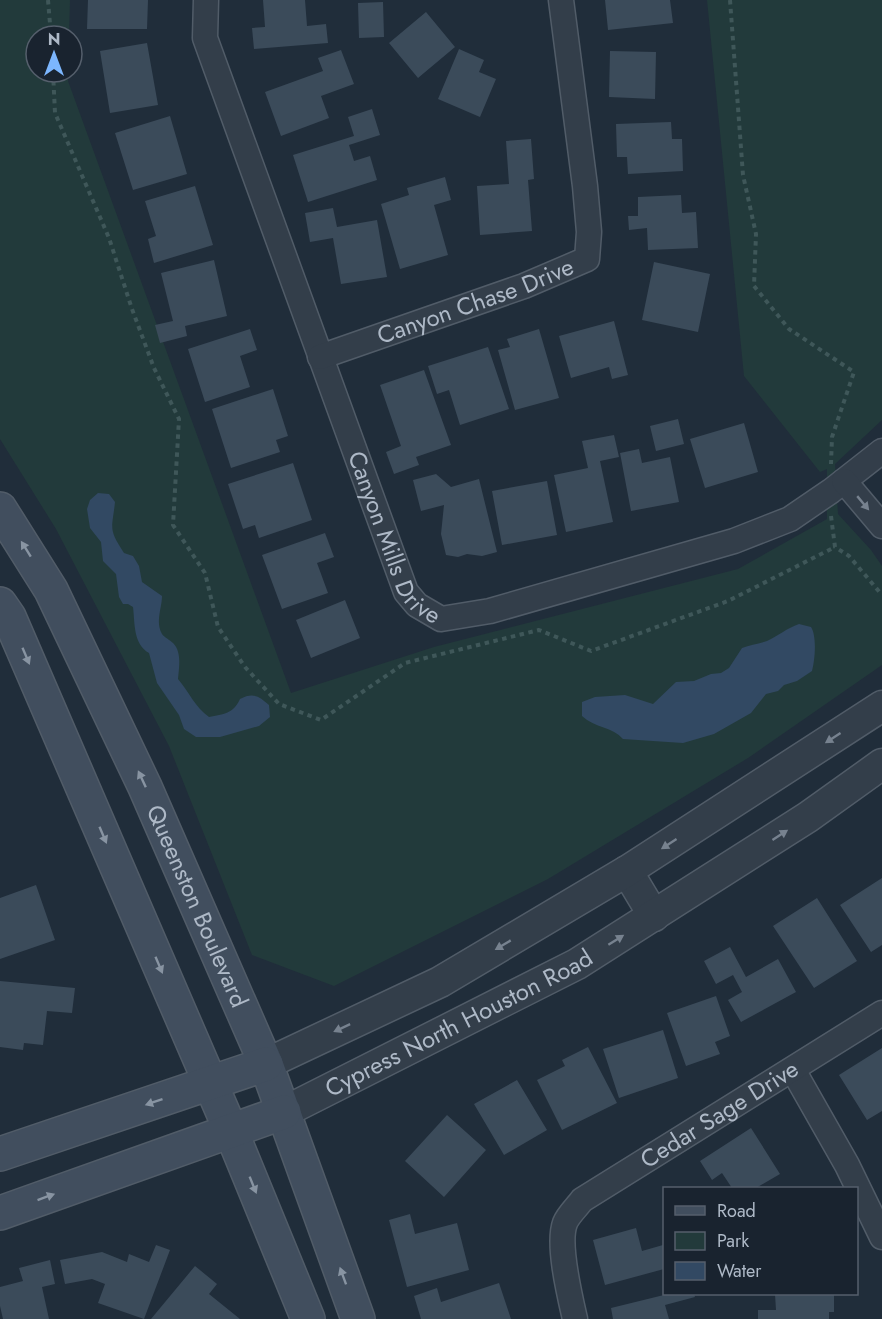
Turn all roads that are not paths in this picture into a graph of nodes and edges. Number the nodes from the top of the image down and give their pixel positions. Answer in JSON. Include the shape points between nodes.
{"nodes":[{"id":1,"x":206,"y":0,"type":"edge"},
{"id":2,"x":561,"y":0,"type":"edge"},
{"id":3,"x":320,"y":357,"type":"junction"},
{"id":4,"x":882,"y":451,"type":"edge"},
{"id":5,"x":838,"y":486,"type":"junction"},
{"id":6,"x":0,"y":508,"type":"edge"},
{"id":7,"x":882,"y":526,"type":"edge"},
{"id":8,"x":51,"y":590,"type":"junction"},
{"id":9,"x":4,"y":610,"type":"edge"},
{"id":10,"x":882,"y":706,"type":"edge"},
{"id":11,"x":882,"y":764,"type":"edge"},
{"id":12,"x":627,"y":871,"type":"junction"},
{"id":13,"x":654,"y":916,"type":"junction"},
{"id":14,"x":882,"y":1013,"type":"edge"},
{"id":15,"x":266,"y":1064,"type":"junction"},
{"id":16,"x":793,"y":1070,"type":"junction"},
{"id":17,"x":210,"y":1083,"type":"junction"},
{"id":18,"x":284,"y":1112,"type":"junction"},
{"id":19,"x":231,"y":1131,"type":"junction"},
{"id":20,"x":0,"y":1154,"type":"edge"},
{"id":21,"x":858,"y":1187,"type":"edge"},
{"id":22,"x":858,"y":1188,"type":"edge"},
{"id":23,"x":0,"y":1213,"type":"edge"},
{"id":24,"x":882,"y":1237,"type":"edge"},
{"id":25,"x":308,"y":1319,"type":"edge"},
{"id":26,"x":358,"y":1319,"type":"edge"},
{"id":27,"x":575,"y":1319,"type":"edge"}],
"edges":[{"from":1,"to":3,"type":"street","name":"Canyon Mills Drive","via":[[204,38]]},
{"from":2,"to":3,"type":"street","name":"Canyon Chase Drive","via":[[585,186],[589,232],[586,259],[524,286]]},
{"from":3,"to":5,"type":"street","name":"Canyon Mills Drive","via":[[406,592],[417,605],[441,619],[490,611],[734,541],[790,519]]},
{"from":4,"to":5,"type":"street","name":"Canyon Mills Drive"},
{"from":5,"to":7,"type":"street","one_way":true},
{"from":8,"to":6,"type":"main road","name":"Queenston Boulevard","one_way":true},
{"from":8,"to":9,"type":"main road"},
{"from":15,"to":8,"type":"main road","name":"Queenston Boulevard","one_way":true,"via":[[146,787]]},
{"from":9,"to":17,"type":"main road","one_way":true},
{"from":10,"to":12,"type":"street","name":"Cypress North Houston Road","one_way":true},
{"from":13,"to":11,"type":"street","name":"Cypress North Houston Road","one_way":true,"via":[[808,817]]},
{"from":12,"to":13,"type":"street"},
{"from":12,"to":15,"type":"street","name":"Cypress North Houston Road","one_way":true,"via":[[440,982]]},
{"from":18,"to":13,"type":"street","name":"Cypress North Houston Road","one_way":true,"via":[[578,964]]},
{"from":14,"to":16,"type":"street","name":"Cedar Sage Drive"},
{"from":15,"to":17,"type":"main road","name":"Cypress North Houston Road"},
{"from":15,"to":18,"type":"main road","name":"Queenston Boulevard"},
{"from":16,"to":21,"type":"street"},
{"from":16,"to":27,"type":"street","name":"Cedar Sage Drive","via":[[582,1200],[565,1224],[562,1246]]},
{"from":17,"to":19,"type":"main road"},
{"from":17,"to":20,"type":"main road","name":"Cypress North Houston Road","one_way":true},
{"from":18,"to":19,"type":"main road","name":"Cypress North Houston Road"},
{"from":26,"to":18,"type":"main road","name":"Queenston Boulevard","one_way":true},
{"from":23,"to":19,"type":"main road","name":"Cypress North Houston Road","one_way":true},
{"from":19,"to":25,"type":"main road","one_way":true},
{"from":22,"to":24,"type":"street"}]}
